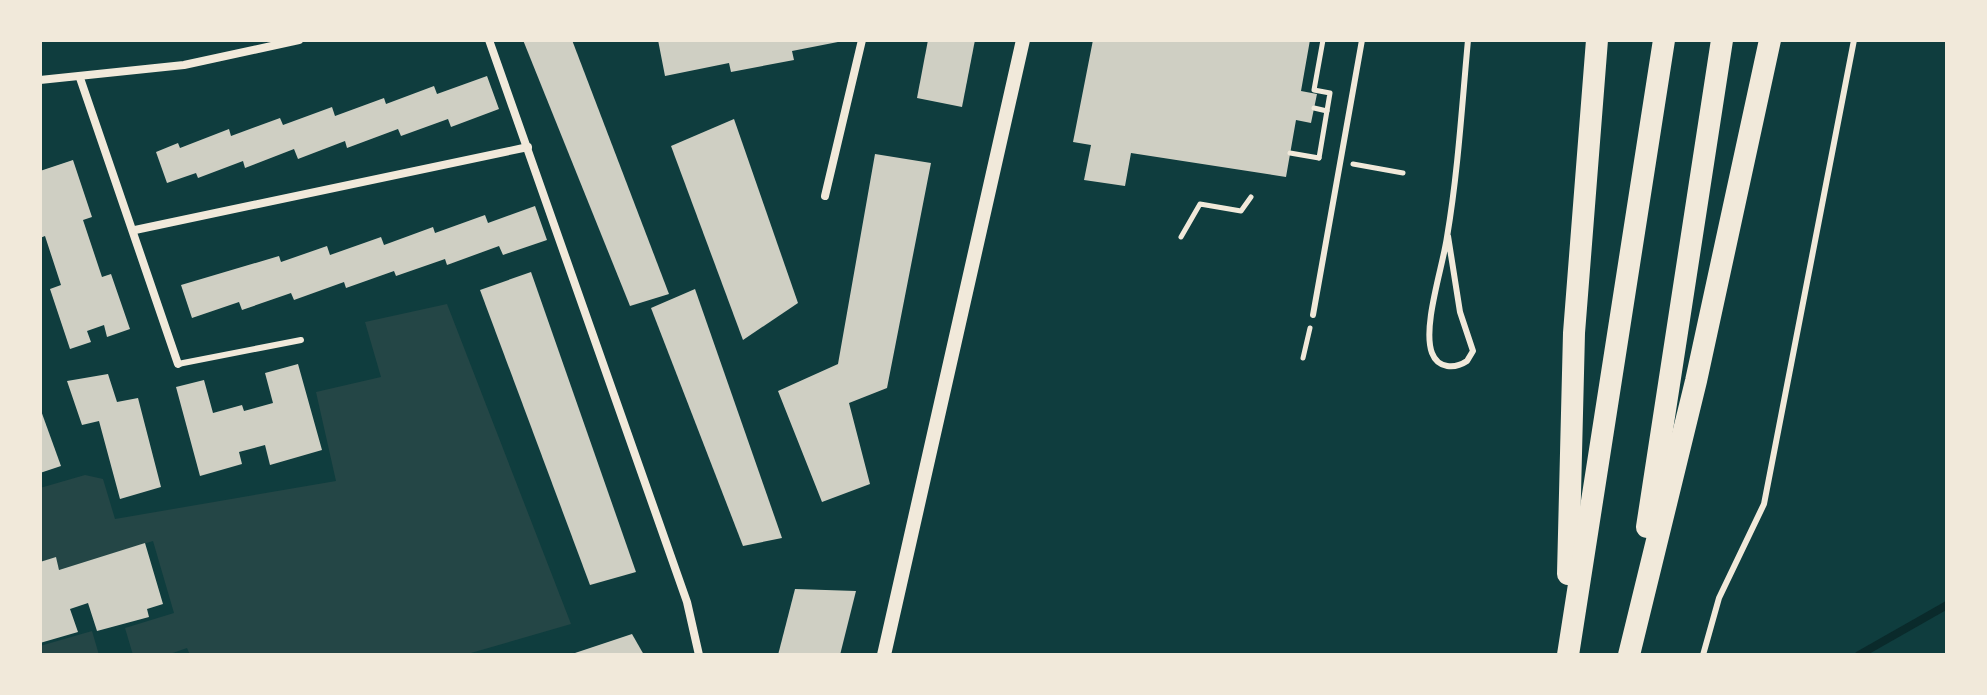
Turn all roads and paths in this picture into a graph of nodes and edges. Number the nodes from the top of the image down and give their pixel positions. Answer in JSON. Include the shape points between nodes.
{"nodes":[{"id":1,"x":299,"y":40,"type":"edge"},
{"id":2,"x":489,"y":40,"type":"edge"},
{"id":3,"x":862,"y":40,"type":"edge"},
{"id":4,"x":1023,"y":40,"type":"edge"},
{"id":5,"x":1323,"y":40,"type":"edge"},
{"id":6,"x":1362,"y":40,"type":"edge"},
{"id":7,"x":1468,"y":40,"type":"edge"},
{"id":8,"x":1597,"y":40,"type":"edge"},
{"id":9,"x":1664,"y":40,"type":"edge"},
{"id":10,"x":1722,"y":40,"type":"edge"},
{"id":11,"x":1770,"y":40,"type":"edge"},
{"id":12,"x":1854,"y":40,"type":"edge"},
{"id":13,"x":80,"y":78,"type":"junction"},
{"id":14,"x":40,"y":80,"type":"edge"},
{"id":15,"x":1314,"y":108,"type":"dead end"},
{"id":16,"x":1327,"y":111,"type":"junction"},
{"id":17,"x":528,"y":147,"type":"junction"},
{"id":18,"x":1319,"y":158,"type":"dead end"},
{"id":19,"x":825,"y":196,"type":"dead end"},
{"id":20,"x":1251,"y":197,"type":"dead end"},
{"id":21,"x":135,"y":230,"type":"junction"},
{"id":22,"x":1448,"y":236,"type":"junction"},
{"id":23,"x":1181,"y":237,"type":"dead end"},
{"id":24,"x":1313,"y":315,"type":"joint"},
{"id":25,"x":301,"y":340,"type":"dead end"},
{"id":26,"x":1303,"y":358,"type":"dead end"},
{"id":27,"x":178,"y":364,"type":"joint"},
{"id":28,"x":699,"y":655,"type":"edge"},
{"id":29,"x":884,"y":655,"type":"edge"},
{"id":30,"x":1567,"y":655,"type":"edge"},
{"id":31,"x":1628,"y":655,"type":"edge"},
{"id":32,"x":1703,"y":655,"type":"edge"}],
"edges":[{"from":1,"to":13,"type":"street","via":[[184,65]]},
{"from":2,"to":17,"type":"street"},
{"from":3,"to":19,"type":"street"},
{"from":4,"to":29,"type":"street"},
{"from":5,"to":16,"type":"path","via":[[1314,90],[1330,93]]},
{"from":6,"to":24,"type":"lane"},
{"from":7,"to":22,"type":"lane"},
{"from":8,"to":30,"type":"highway","via":[[1574,333]]},
{"from":9,"to":30,"type":"highway"},
{"from":10,"to":31,"type":"highway"},
{"from":11,"to":31,"type":"highway","via":[[1696,381]]},
{"from":12,"to":32,"type":"lane","via":[[1764,504],[1719,598]]},
{"from":13,"to":14,"type":"street"},
{"from":13,"to":21,"type":"street"},
{"from":15,"to":16,"type":"path"},
{"from":16,"to":18,"type":"path"},
{"from":17,"to":21,"type":"street"},
{"from":17,"to":28,"type":"street","via":[[687,602]]},
{"from":20,"to":23,"type":"path","via":[[1241,211],[1200,204]]},
{"from":21,"to":27,"type":"street"},
{"from":22,"to":22,"type":"lane","via":[[1430,334],[1437,363],[1449,367],[1467,361],[1473,351],[1460,312]]},
{"from":24,"to":26,"type":"path"},
{"from":25,"to":27,"type":"lane"}]}
